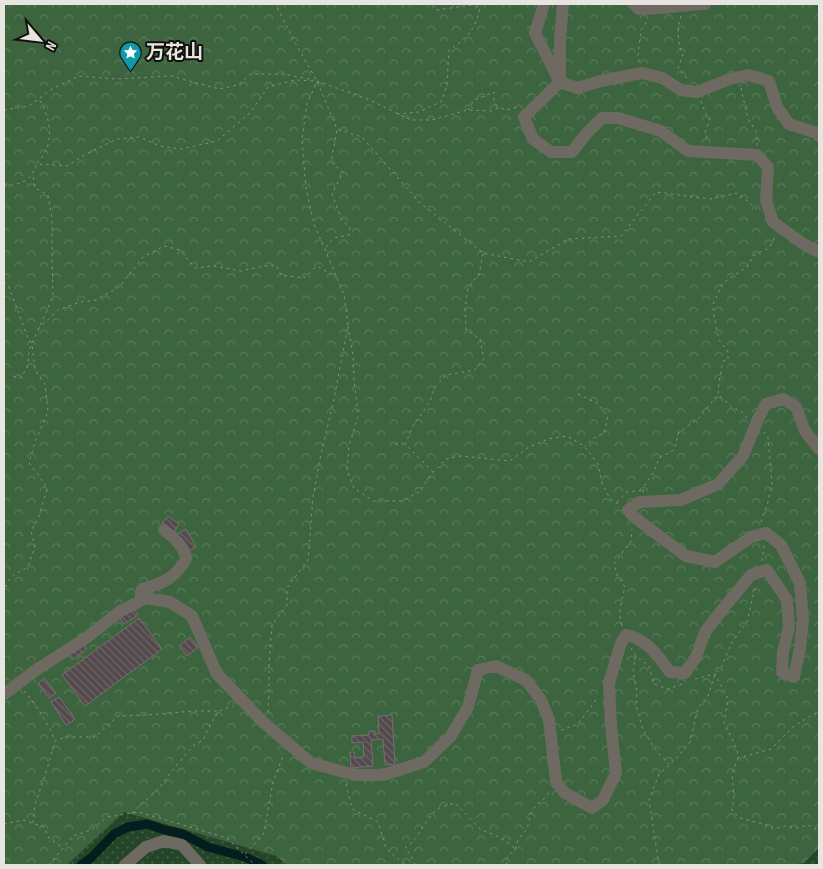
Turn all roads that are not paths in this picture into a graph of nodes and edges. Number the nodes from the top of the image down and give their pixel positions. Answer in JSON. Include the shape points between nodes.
{"nodes":[{"id":1,"x":544,"y":4,"type":"edge"},
{"id":2,"x":563,"y":4,"type":"edge"},
{"id":3,"x":634,"y":4,"type":"edge"},
{"id":4,"x":705,"y":4,"type":"edge"},
{"id":5,"x":560,"y":82,"type":"junction"},
{"id":6,"x":819,"y":136,"type":"edge"},
{"id":7,"x":819,"y":252,"type":"edge"},
{"id":8,"x":819,"y":449,"type":"edge"},
{"id":9,"x":164,"y":530,"type":"dead end"},
{"id":10,"x":140,"y":601,"type":"junction"},
{"id":11,"x":4,"y":694,"type":"edge"},
{"id":12,"x":125,"y":865,"type":"edge"},
{"id":13,"x":200,"y":865,"type":"edge"}],
"edges":[{"from":1,"to":5,"type":"street","via":[[535,33]]},
{"from":2,"to":5,"type":"street"},
{"from":3,"to":4,"type":"street","via":[[640,9],[658,9]]},
{"from":5,"to":6,"type":"street","via":[[577,88],[642,73],[662,78],[681,90],[696,92],[748,75],[769,82],[777,107],[790,124]]},
{"from":5,"to":7,"type":"street","via":[[524,117],[533,139],[551,152],[572,152],[602,118],[618,118],[661,131],[688,151],[757,156],[768,167],[766,200],[773,222]]},
{"from":8,"to":10,"type":"street","via":[[805,431],[796,407],[783,398],[766,404],[743,456],[718,484],[681,500],[641,496],[631,513],[686,556],[715,562],[751,537],[766,533],[781,545],[800,583],[803,620],[800,648],[794,677],[782,672],[789,627],[787,600],[767,570],[751,575],[722,610],[706,632],[686,673],[670,672],[647,644],[632,636],[623,639],[609,683],[616,773],[603,800],[592,808],[565,793],[556,782],[549,720],[541,700],[526,680],[496,666],[478,670],[468,707],[451,736],[424,762],[383,775],[356,775],[311,763],[266,725],[218,674],[192,616],[170,602],[146,598]]},
{"from":9,"to":10,"type":"street","via":[[175,538],[186,560],[167,580],[142,589]]},
{"from":10,"to":11,"type":"street","via":[[119,612]]},
{"from":12,"to":13,"type":"street","via":[[146,847],[164,841],[182,845]]}]}
